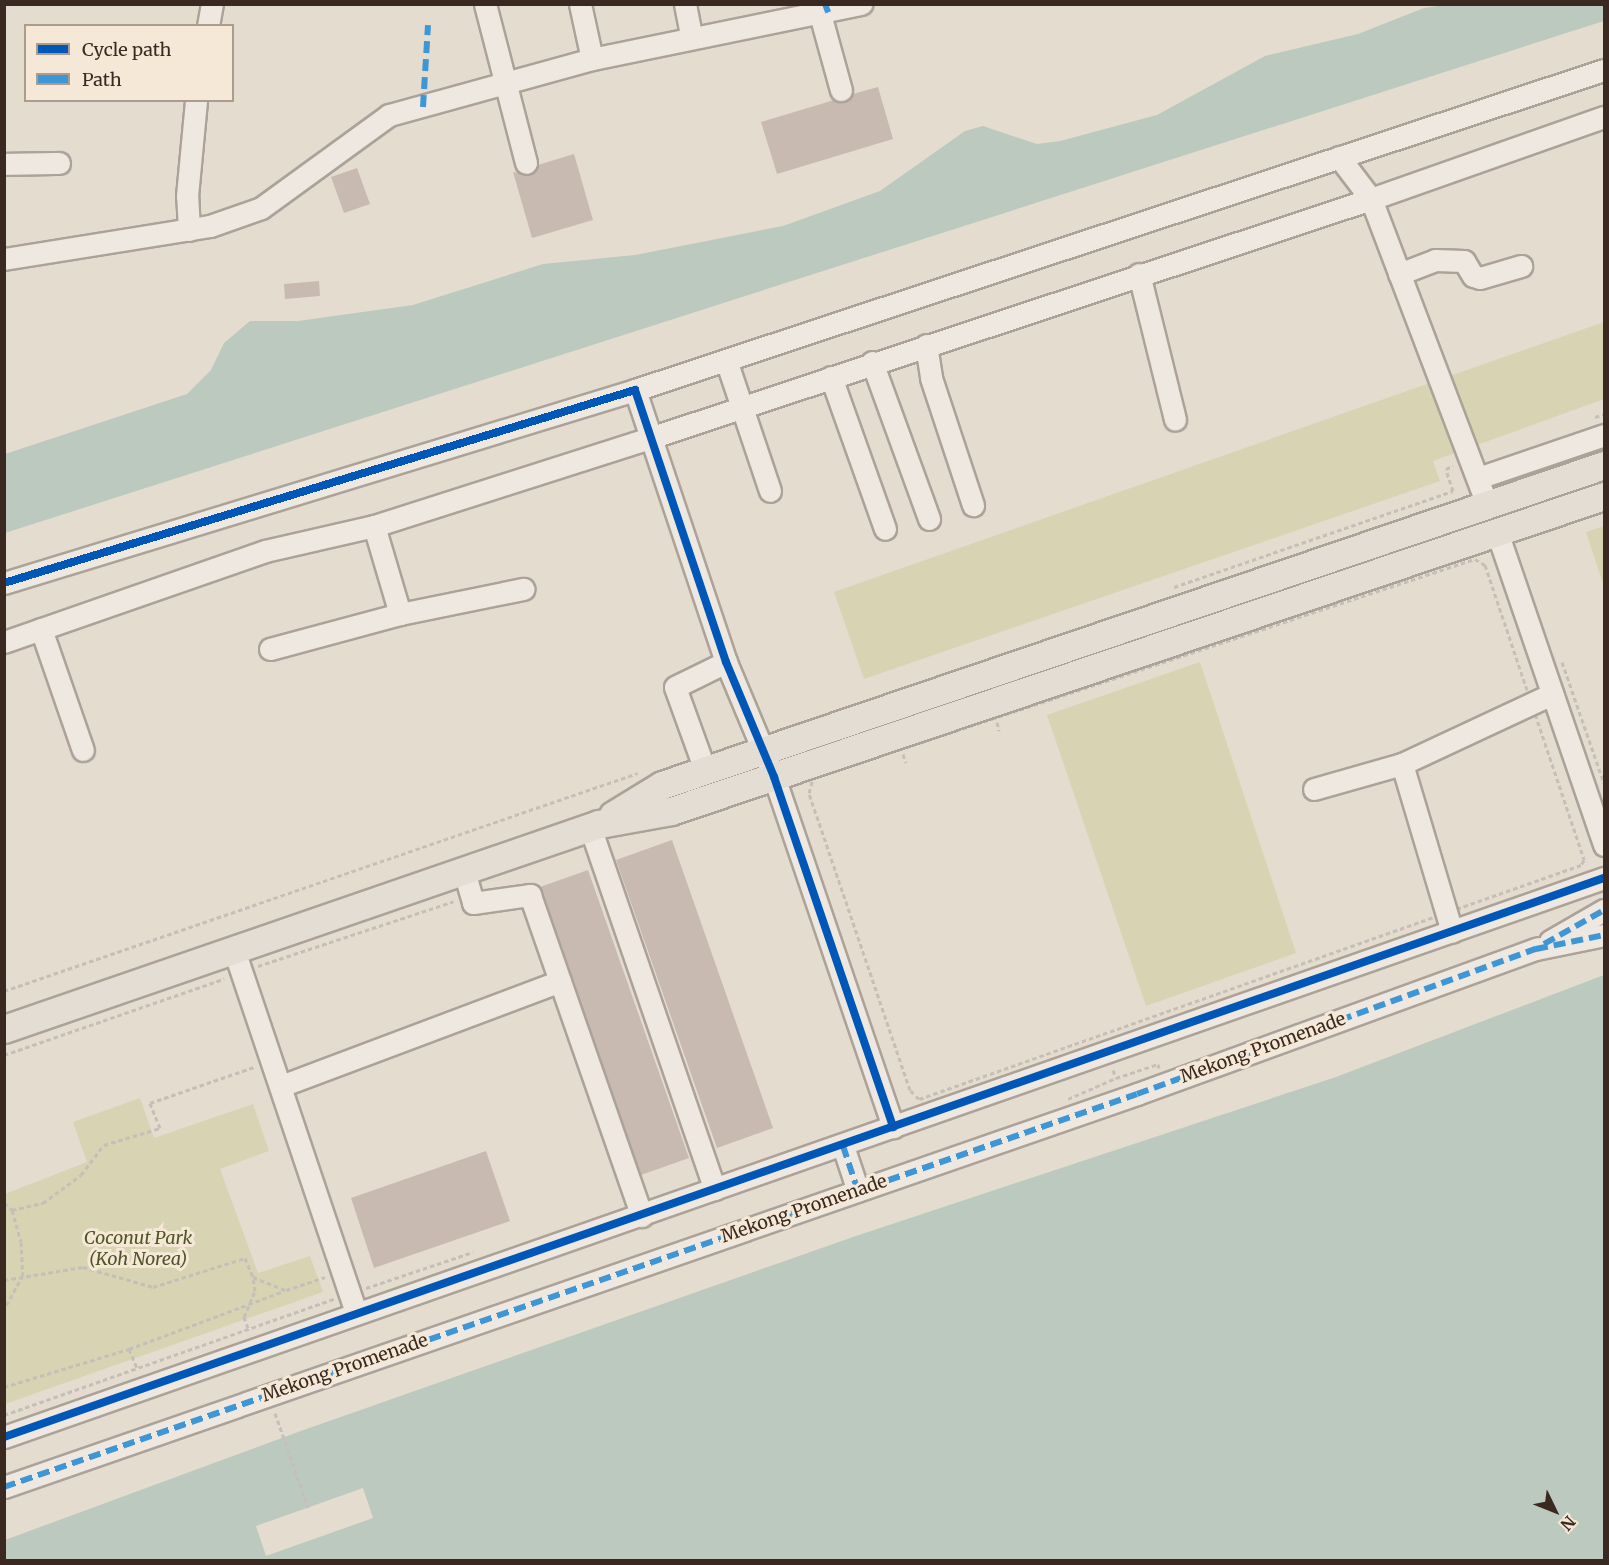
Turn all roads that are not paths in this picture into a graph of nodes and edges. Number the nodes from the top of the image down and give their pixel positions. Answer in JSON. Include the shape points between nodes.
{"nodes":[{"id":1,"x":212,"y":4,"type":"edge"},
{"id":2,"x":485,"y":4,"type":"edge"},
{"id":3,"x":580,"y":4,"type":"edge"},
{"id":4,"x":685,"y":4,"type":"edge"},
{"id":5,"x":861,"y":4,"type":"edge"},
{"id":6,"x":820,"y":14,"type":"junction"},
{"id":7,"x":208,"y":24,"type":"edge"},
{"id":8,"x":691,"y":36,"type":"junction"},
{"id":9,"x":592,"y":59,"type":"junction"},
{"id":10,"x":1605,"y":70,"type":"edge"},
{"id":11,"x":504,"y":85,"type":"junction"},
{"id":12,"x":841,"y":90,"type":"dead end"},
{"id":13,"x":196,"y":102,"type":"edge"},
{"id":14,"x":1605,"y":117,"type":"edge"},
{"id":15,"x":1339,"y":157,"type":"junction"},
{"id":16,"x":59,"y":163,"type":"dead end"},
{"id":17,"x":526,"y":163,"type":"dead end"},
{"id":18,"x":4,"y":164,"type":"edge"},
{"id":19,"x":1371,"y":200,"type":"junction"},
{"id":20,"x":189,"y":230,"type":"junction"},
{"id":21,"x":4,"y":259,"type":"edge"},
{"id":22,"x":1521,"y":266,"type":"dead end"},
{"id":23,"x":1139,"y":274,"type":"junction"},
{"id":24,"x":1399,"y":274,"type":"junction"},
{"id":25,"x":926,"y":345,"type":"junction"},
{"id":26,"x":726,"y":360,"type":"junction"},
{"id":27,"x":872,"y":362,"type":"junction"},
{"id":28,"x":831,"y":377,"type":"junction"},
{"id":29,"x":635,"y":390,"type":"junction"},
{"id":30,"x":738,"y":407,"type":"junction"},
{"id":31,"x":1175,"y":420,"type":"dead end"},
{"id":32,"x":1599,"y":426,"type":"edge"},
{"id":33,"x":653,"y":436,"type":"junction"},
{"id":34,"x":1605,"y":465,"type":"edge"},
{"id":35,"x":1475,"y":469,"type":"junction"},
{"id":36,"x":770,"y":491,"type":"dead end"},
{"id":37,"x":1605,"y":496,"type":"edge"},
{"id":38,"x":1487,"y":504,"type":"junction"},
{"id":39,"x":973,"y":505,"type":"dead end"},
{"id":40,"x":929,"y":519,"type":"dead end"},
{"id":41,"x":374,"y":526,"type":"junction"},
{"id":42,"x":885,"y":530,"type":"dead end"},
{"id":43,"x":1497,"y":532,"type":"junction"},
{"id":44,"x":4,"y":583,"type":"edge"},
{"id":45,"x":523,"y":589,"type":"dead end"},
{"id":46,"x":400,"y":615,"type":"junction"},
{"id":47,"x":41,"y":629,"type":"junction"},
{"id":48,"x":4,"y":642,"type":"edge"},
{"id":49,"x":270,"y":650,"type":"dead end"},
{"id":50,"x":726,"y":662,"type":"junction"},
{"id":51,"x":1552,"y":694,"type":"junction"},
{"id":52,"x":83,"y":750,"type":"dead end"},
{"id":53,"x":764,"y":752,"type":"junction"},
{"id":54,"x":1402,"y":764,"type":"junction"},
{"id":55,"x":705,"y":770,"type":"junction"},
{"id":56,"x":774,"y":777,"type":"junction"},
{"id":57,"x":1314,"y":789,"type":"dead end"},
{"id":58,"x":595,"y":825,"type":"junction"},
{"id":59,"x":1605,"y":845,"type":"edge"},
{"id":60,"x":464,"y":871,"type":"junction"},
{"id":61,"x":1605,"y":878,"type":"edge"},
{"id":62,"x":1605,"y":910,"type":"edge"},
{"id":63,"x":1452,"y":932,"type":"junction"},
{"id":64,"x":1605,"y":935,"type":"edge"},
{"id":65,"x":1536,"y":949,"type":"junction"},
{"id":66,"x":234,"y":950,"type":"junction"},
{"id":67,"x":560,"y":981,"type":"junction"},
{"id":68,"x":4,"y":1029,"type":"edge"},
{"id":69,"x":281,"y":1086,"type":"junction"},
{"id":70,"x":893,"y":1127,"type":"junction"},
{"id":71,"x":843,"y":1146,"type":"junction"},
{"id":72,"x":715,"y":1189,"type":"junction"},
{"id":73,"x":858,"y":1191,"type":"junction"},
{"id":74,"x":642,"y":1216,"type":"junction"},
{"id":75,"x":352,"y":1304,"type":"junction"},
{"id":76,"x":4,"y":1437,"type":"edge"},
{"id":77,"x":4,"y":1487,"type":"edge"}],
"edges":[{"from":1,"to":7,"type":"street"},
{"from":2,"to":11,"type":"street"},
{"from":3,"to":9,"type":"street"},
{"from":4,"to":8,"type":"street"},
{"from":5,"to":6,"type":"street"},
{"from":6,"to":8,"type":"street"},
{"from":6,"to":12,"type":"street"},
{"from":8,"to":9,"type":"street"},
{"from":9,"to":11,"type":"street"},
{"from":10,"to":15,"type":"street"},
{"from":11,"to":17,"type":"street"},
{"from":11,"to":20,"type":"street","via":[[380,118],[261,208]]},
{"from":13,"to":20,"type":"street","via":[[187,196]]},
{"from":14,"to":19,"type":"street"},
{"from":15,"to":19,"type":"street"},
{"from":15,"to":26,"type":"street"},
{"from":16,"to":18,"type":"street"},
{"from":19,"to":23,"type":"street"},
{"from":19,"to":24,"type":"street"},
{"from":20,"to":21,"type":"street"},
{"from":22,"to":24,"type":"street","via":[[1480,278],[1473,276],[1464,261],[1435,260]]},
{"from":23,"to":25,"type":"street"},
{"from":23,"to":31,"type":"street"},
{"from":24,"to":35,"type":"street"},
{"from":25,"to":27,"type":"street"},
{"from":25,"to":39,"type":"street","via":[[931,378]]},
{"from":26,"to":29,"type":"street"},
{"from":26,"to":30,"type":"street"},
{"from":27,"to":28,"type":"street"},
{"from":27,"to":40,"type":"street"},
{"from":28,"to":30,"type":"street"},
{"from":28,"to":42,"type":"street"},
{"from":29,"to":33,"type":"street"},
{"from":29,"to":44,"type":"street"},
{"from":30,"to":33,"type":"street"},
{"from":30,"to":36,"type":"street"},
{"from":32,"to":35,"type":"street"},
{"from":33,"to":41,"type":"street"},
{"from":33,"to":50,"type":"street"},
{"from":34,"to":38,"type":"main road"},
{"from":35,"to":38,"type":"street"},
{"from":37,"to":43,"type":"main road"},
{"from":38,"to":53,"type":"main road"},
{"from":41,"to":46,"type":"street"},
{"from":41,"to":47,"type":"street","via":[[265,551]]},
{"from":43,"to":51,"type":"street"},
{"from":43,"to":56,"type":"main road"},
{"from":45,"to":46,"type":"street"},
{"from":46,"to":49,"type":"street"},
{"from":47,"to":48,"type":"street"},
{"from":47,"to":52,"type":"street"},
{"from":50,"to":53,"type":"street"},
{"from":50,"to":55,"type":"street","via":[[675,687]]},
{"from":51,"to":54,"type":"street"},
{"from":51,"to":59,"type":"street"},
{"from":53,"to":55,"type":"main road"},
{"from":53,"to":56,"type":"street"},
{"from":54,"to":57,"type":"street"},
{"from":54,"to":63,"type":"street"},
{"from":55,"to":58,"type":"main road","via":[[662,785]]},
{"from":56,"to":58,"type":"main road","via":[[671,811]]},
{"from":56,"to":70,"type":"street"},
{"from":58,"to":60,"type":"main road"},
{"from":58,"to":72,"type":"street"},
{"from":60,"to":66,"type":"main road"},
{"from":60,"to":67,"type":"street","via":[[473,903],[530,895]]},
{"from":61,"to":63,"type":"street"},
{"from":62,"to":65,"type":"street"},
{"from":63,"to":70,"type":"street"},
{"from":64,"to":65,"type":"street","name":"Mekong Promenade"},
{"from":65,"to":73,"type":"street","name":"Mekong Promenade"},
{"from":66,"to":68,"type":"main road"},
{"from":66,"to":69,"type":"street"},
{"from":67,"to":69,"type":"street"},
{"from":67,"to":74,"type":"street"},
{"from":69,"to":75,"type":"street"},
{"from":70,"to":71,"type":"street"},
{"from":71,"to":72,"type":"street"},
{"from":71,"to":73,"type":"street"},
{"from":72,"to":74,"type":"street"},
{"from":73,"to":77,"type":"street","name":"Mekong Promenade"},
{"from":74,"to":75,"type":"street"},
{"from":75,"to":76,"type":"street"}]}
